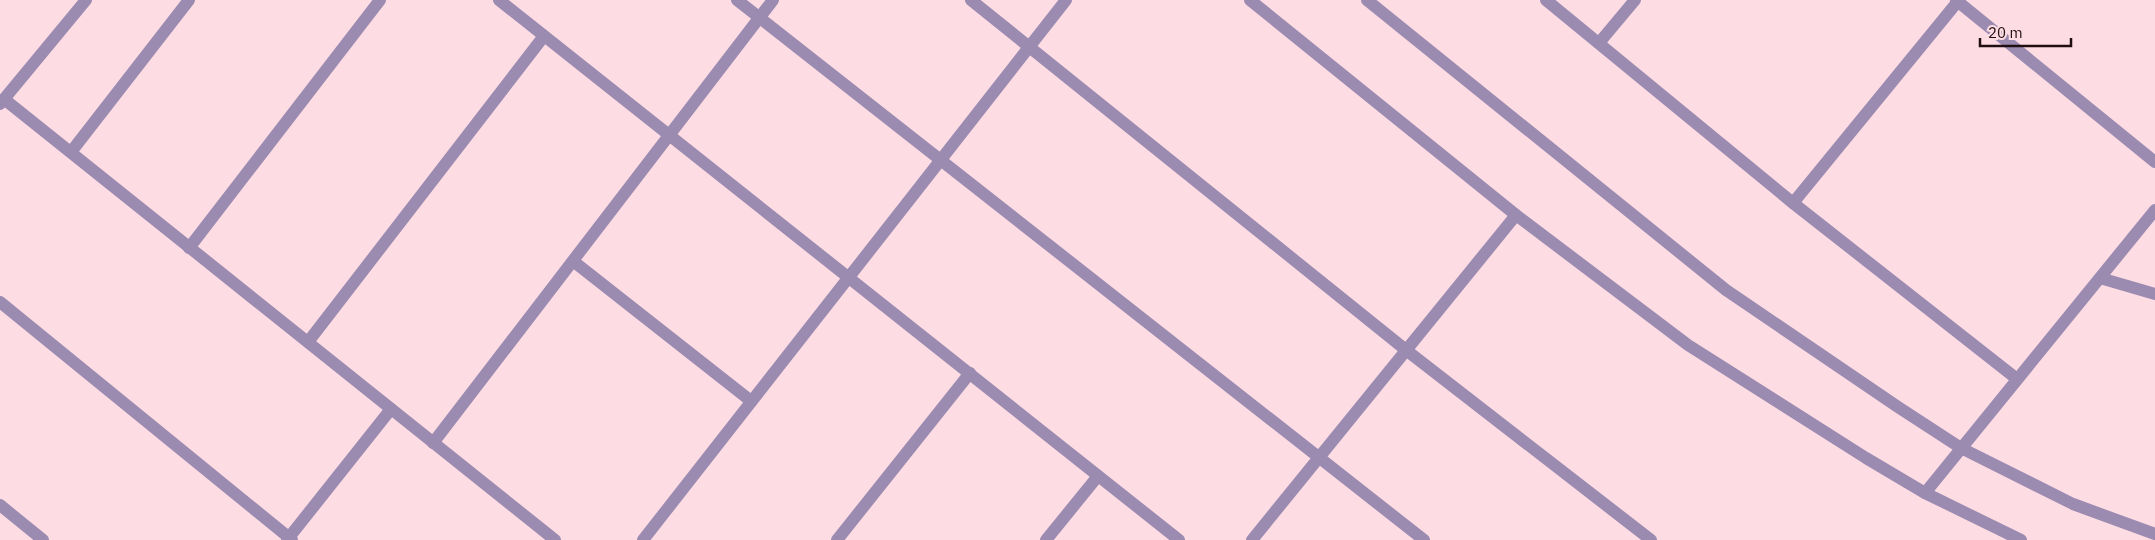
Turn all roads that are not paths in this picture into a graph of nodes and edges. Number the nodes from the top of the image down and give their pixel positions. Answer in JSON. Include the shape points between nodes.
{"nodes":[{"id":1,"x":86,"y":0,"type":"edge"},
{"id":2,"x":189,"y":0,"type":"edge"},
{"id":3,"x":380,"y":0,"type":"edge"},
{"id":4,"x":499,"y":0,"type":"edge"},
{"id":5,"x":737,"y":0,"type":"edge"},
{"id":6,"x":773,"y":0,"type":"edge"},
{"id":7,"x":971,"y":0,"type":"edge"},
{"id":8,"x":1066,"y":0,"type":"edge"},
{"id":9,"x":1250,"y":0,"type":"edge"},
{"id":10,"x":1367,"y":0,"type":"edge"},
{"id":11,"x":1546,"y":0,"type":"edge"},
{"id":12,"x":1635,"y":0,"type":"edge"},
{"id":13,"x":1958,"y":1,"type":"edge"},
{"id":14,"x":760,"y":18,"type":"junction"},
{"id":15,"x":544,"y":36,"type":"junction"},
{"id":16,"x":1599,"y":43,"type":"junction"},
{"id":17,"x":1029,"y":47,"type":"junction"},
{"id":18,"x":2,"y":102,"type":"edge"},
{"id":19,"x":669,"y":135,"type":"junction"},
{"id":20,"x":71,"y":152,"type":"junction"},
{"id":21,"x":941,"y":160,"type":"junction"},
{"id":22,"x":2155,"y":162,"type":"edge"},
{"id":23,"x":1793,"y":203,"type":"junction"},
{"id":24,"x":2155,"y":210,"type":"edge"},
{"id":25,"x":1516,"y":215,"type":"junction"},
{"id":26,"x":190,"y":248,"type":"junction"},
{"id":27,"x":573,"y":261,"type":"junction"},
{"id":28,"x":848,"y":278,"type":"junction"},
{"id":29,"x":2100,"y":278,"type":"junction"},
{"id":30,"x":2155,"y":294,"type":"edge"},
{"id":31,"x":0,"y":302,"type":"edge"},
{"id":32,"x":308,"y":342,"type":"junction"},
{"id":33,"x":1406,"y":350,"type":"junction"},
{"id":34,"x":970,"y":374,"type":"junction"},
{"id":35,"x":2017,"y":379,"type":"junction"},
{"id":36,"x":751,"y":401,"type":"junction"},
{"id":37,"x":392,"y":409,"type":"junction"},
{"id":38,"x":433,"y":443,"type":"junction"},
{"id":39,"x":1961,"y":448,"type":"junction"},
{"id":40,"x":1319,"y":457,"type":"junction"},
{"id":41,"x":1098,"y":476,"type":"junction"},
{"id":42,"x":1925,"y":493,"type":"junction"},
{"id":43,"x":0,"y":505,"type":"edge"},
{"id":44,"x":2155,"y":534,"type":"edge"},
{"id":45,"x":289,"y":539,"type":"edge"},
{"id":46,"x":44,"y":540,"type":"edge"},
{"id":47,"x":555,"y":540,"type":"edge"},
{"id":48,"x":643,"y":540,"type":"edge"},
{"id":49,"x":837,"y":540,"type":"edge"},
{"id":50,"x":1046,"y":540,"type":"edge"},
{"id":51,"x":1179,"y":540,"type":"edge"},
{"id":52,"x":1252,"y":540,"type":"edge"},
{"id":53,"x":1424,"y":540,"type":"edge"},
{"id":54,"x":1651,"y":540,"type":"edge"},
{"id":55,"x":2021,"y":540,"type":"edge"}],
"edges":[{"from":1,"to":18,"type":"street"},
{"from":2,"to":20,"type":"street"},
{"from":3,"to":26,"type":"street"},
{"from":4,"to":15,"type":"street"},
{"from":5,"to":14,"type":"street"},
{"from":6,"to":14,"type":"street"},
{"from":7,"to":17,"type":"street"},
{"from":8,"to":17,"type":"street"},
{"from":9,"to":25,"type":"street"},
{"from":10,"to":39,"type":"street","via":[[1726,290]]},
{"from":11,"to":16,"type":"street"},
{"from":12,"to":16,"type":"street"},
{"from":13,"to":22,"type":"street"},
{"from":13,"to":23,"type":"street"},
{"from":14,"to":19,"type":"street"},
{"from":14,"to":21,"type":"street"},
{"from":15,"to":19,"type":"street"},
{"from":15,"to":32,"type":"street"},
{"from":16,"to":23,"type":"street"},
{"from":17,"to":21,"type":"street"},
{"from":17,"to":33,"type":"street"},
{"from":18,"to":20,"type":"street"},
{"from":19,"to":27,"type":"street"},
{"from":19,"to":28,"type":"street"},
{"from":20,"to":26,"type":"street"},
{"from":21,"to":28,"type":"street"},
{"from":21,"to":40,"type":"street"},
{"from":23,"to":35,"type":"street"},
{"from":24,"to":29,"type":"street"},
{"from":25,"to":33,"type":"street"},
{"from":25,"to":42,"type":"street","via":[[1688,345]]},
{"from":26,"to":32,"type":"street"},
{"from":27,"to":36,"type":"street"},
{"from":27,"to":38,"type":"street"},
{"from":28,"to":34,"type":"street"},
{"from":28,"to":36,"type":"street"},
{"from":29,"to":30,"type":"street"},
{"from":29,"to":35,"type":"street"},
{"from":31,"to":45,"type":"street"},
{"from":32,"to":37,"type":"street"},
{"from":33,"to":40,"type":"street"},
{"from":33,"to":54,"type":"street"},
{"from":34,"to":41,"type":"street"},
{"from":34,"to":49,"type":"street"},
{"from":35,"to":39,"type":"street"},
{"from":36,"to":48,"type":"street"},
{"from":37,"to":38,"type":"street"},
{"from":37,"to":45,"type":"street"},
{"from":38,"to":47,"type":"street"},
{"from":39,"to":42,"type":"street"},
{"from":39,"to":44,"type":"street","via":[[2073,504]]},
{"from":40,"to":52,"type":"street"},
{"from":40,"to":53,"type":"street"},
{"from":41,"to":50,"type":"street"},
{"from":41,"to":51,"type":"street"},
{"from":42,"to":55,"type":"street"},
{"from":43,"to":46,"type":"street"}]}
